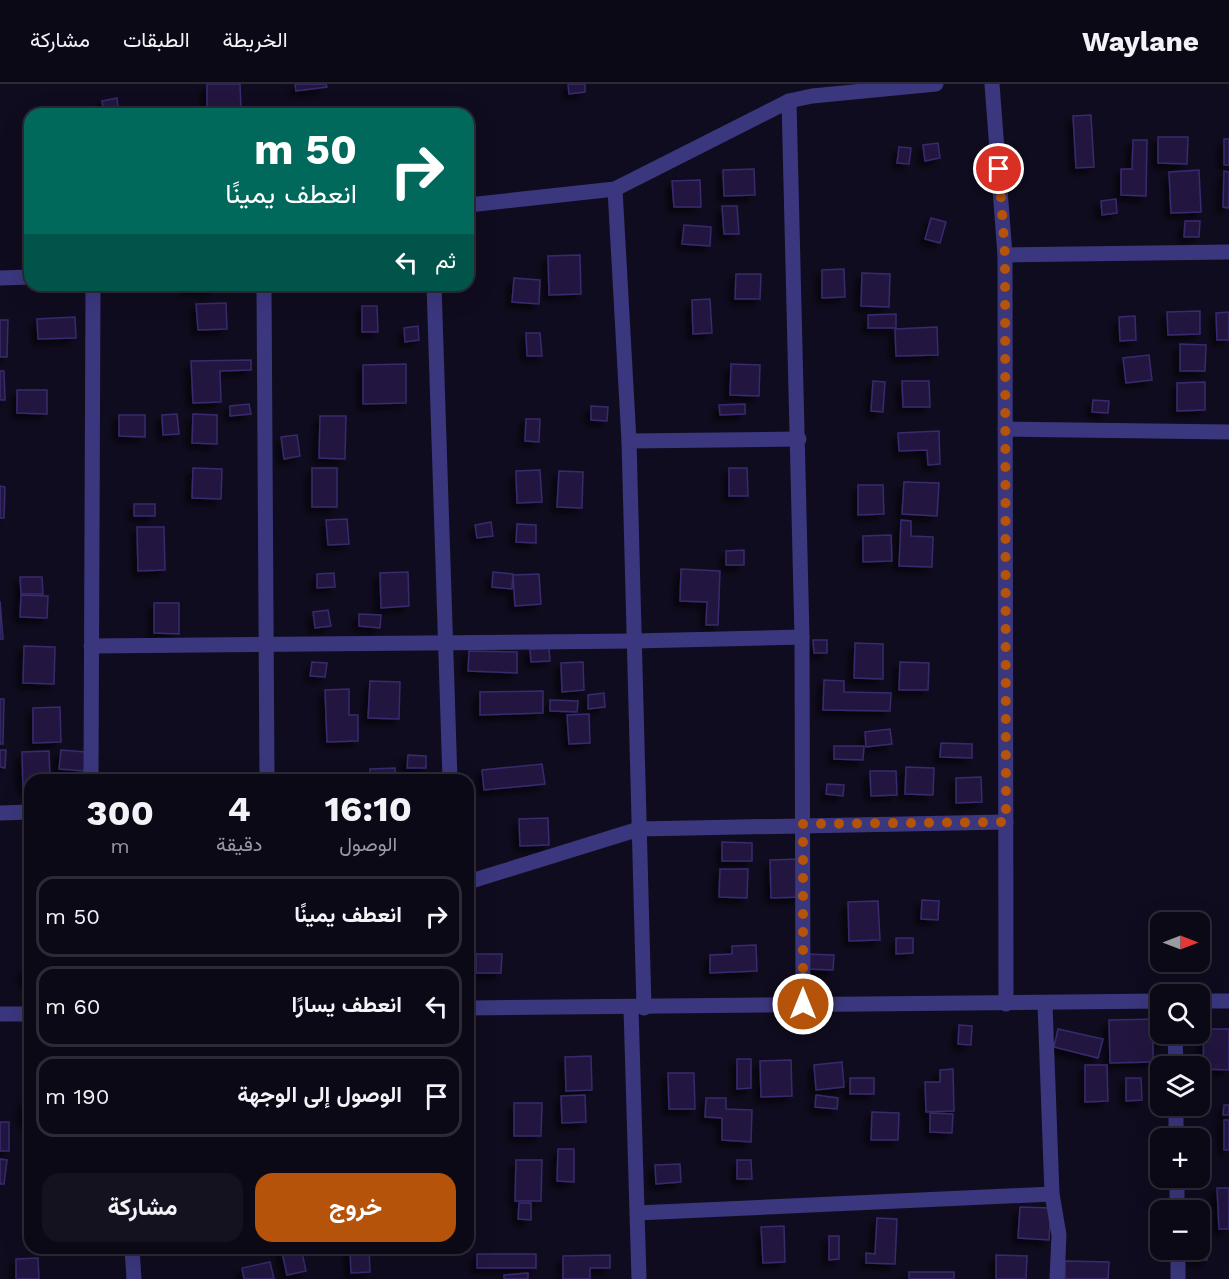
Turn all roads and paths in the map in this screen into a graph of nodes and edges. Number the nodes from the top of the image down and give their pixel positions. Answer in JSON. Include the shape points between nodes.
{"nodes":[{"id":1,"x":936,"y":84,"type":"edge"},
{"id":2,"x":992,"y":84,"type":"edge"},
{"id":3,"x":789,"y":101,"type":"junction"},
{"id":4,"x":615,"y":189,"type":"junction"},
{"id":5,"x":474,"y":205,"type":"edge"},
{"id":6,"x":1229,"y":252,"type":"edge"},
{"id":7,"x":1005,"y":255,"type":"junction"},
{"id":8,"x":24,"y":277,"type":"edge"},
{"id":9,"x":0,"y":278,"type":"edge"},
{"id":10,"x":93,"y":291,"type":"edge"},
{"id":11,"x":264,"y":291,"type":"edge"},
{"id":12,"x":434,"y":291,"type":"edge"},
{"id":13,"x":1005,"y":429,"type":"junction"},
{"id":14,"x":1229,"y":432,"type":"edge"},
{"id":15,"x":799,"y":439,"type":"junction"},
{"id":16,"x":629,"y":441,"type":"junction"},
{"id":17,"x":802,"y":637,"type":"junction"},
{"id":18,"x":447,"y":641,"type":"junction"},
{"id":19,"x":634,"y":641,"type":"junction"},
{"id":20,"x":265,"y":644,"type":"junction"},
{"id":21,"x":92,"y":646,"type":"junction"},
{"id":22,"x":91,"y":774,"type":"edge"},
{"id":23,"x":267,"y":774,"type":"edge"},
{"id":24,"x":450,"y":774,"type":"edge"},
{"id":25,"x":24,"y":812,"type":"edge"},
{"id":26,"x":0,"y":813,"type":"edge"},
{"id":27,"x":1006,"y":822,"type":"junction"},
{"id":28,"x":803,"y":824,"type":"junction"},
{"id":29,"x":639,"y":829,"type":"junction"},
{"id":30,"x":474,"y":880,"type":"edge"},
{"id":31,"x":1210,"y":1001,"type":"edge"},
{"id":32,"x":1229,"y":1001,"type":"edge"},
{"id":33,"x":1150,"y":1002,"type":"edge"},
{"id":34,"x":803,"y":1004,"type":"junction"},
{"id":35,"x":1006,"y":1004,"type":"junction"},
{"id":36,"x":1045,"y":1004,"type":"junction"},
{"id":37,"x":474,"y":1008,"type":"edge"},
{"id":38,"x":638,"y":1008,"type":"junction"},
{"id":39,"x":0,"y":1014,"type":"edge"},
{"id":40,"x":24,"y":1014,"type":"edge"},
{"id":41,"x":1052,"y":1194,"type":"junction"},
{"id":42,"x":637,"y":1213,"type":"junction"},
{"id":43,"x":132,"y":1254,"type":"edge"},
{"id":44,"x":1178,"y":1260,"type":"edge"},
{"id":45,"x":134,"y":1279,"type":"edge"},
{"id":46,"x":639,"y":1279,"type":"edge"},
{"id":47,"x":1057,"y":1279,"type":"edge"},
{"id":48,"x":1178,"y":1279,"type":"edge"}],
"edges":[{"from":1,"to":3,"type":"street"},
{"from":2,"to":7,"type":"street"},
{"from":3,"to":4,"type":"street"},
{"from":3,"to":15,"type":"street"},
{"from":4,"to":5,"type":"street"},
{"from":4,"to":16,"type":"street"},
{"from":6,"to":7,"type":"street"},
{"from":7,"to":13,"type":"street"},
{"from":8,"to":9,"type":"street"},
{"from":10,"to":21,"type":"street"},
{"from":11,"to":20,"type":"street"},
{"from":12,"to":18,"type":"street"},
{"from":13,"to":14,"type":"street"},
{"from":13,"to":27,"type":"street"},
{"from":15,"to":16,"type":"street"},
{"from":15,"to":17,"type":"street"},
{"from":16,"to":19,"type":"street"},
{"from":17,"to":19,"type":"street"},
{"from":17,"to":28,"type":"street"},
{"from":18,"to":19,"type":"street"},
{"from":18,"to":20,"type":"street"},
{"from":18,"to":24,"type":"street"},
{"from":19,"to":29,"type":"street"},
{"from":20,"to":21,"type":"street"},
{"from":20,"to":23,"type":"street"},
{"from":21,"to":22,"type":"street"},
{"from":25,"to":26,"type":"street"},
{"from":27,"to":28,"type":"street"},
{"from":27,"to":35,"type":"street"},
{"from":28,"to":29,"type":"street"},
{"from":28,"to":34,"type":"street"},
{"from":29,"to":30,"type":"street"},
{"from":29,"to":38,"type":"street"},
{"from":31,"to":32,"type":"street"},
{"from":33,"to":36,"type":"street"},
{"from":34,"to":35,"type":"street"},
{"from":34,"to":38,"type":"street"},
{"from":35,"to":36,"type":"street"},
{"from":36,"to":41,"type":"street"},
{"from":37,"to":38,"type":"street"},
{"from":38,"to":42,"type":"street"},
{"from":39,"to":40,"type":"street"},
{"from":41,"to":42,"type":"street"},
{"from":41,"to":47,"type":"street","via":[[1059,1235]]},
{"from":42,"to":46,"type":"street"},
{"from":43,"to":45,"type":"street"},
{"from":44,"to":48,"type":"street"}]}
